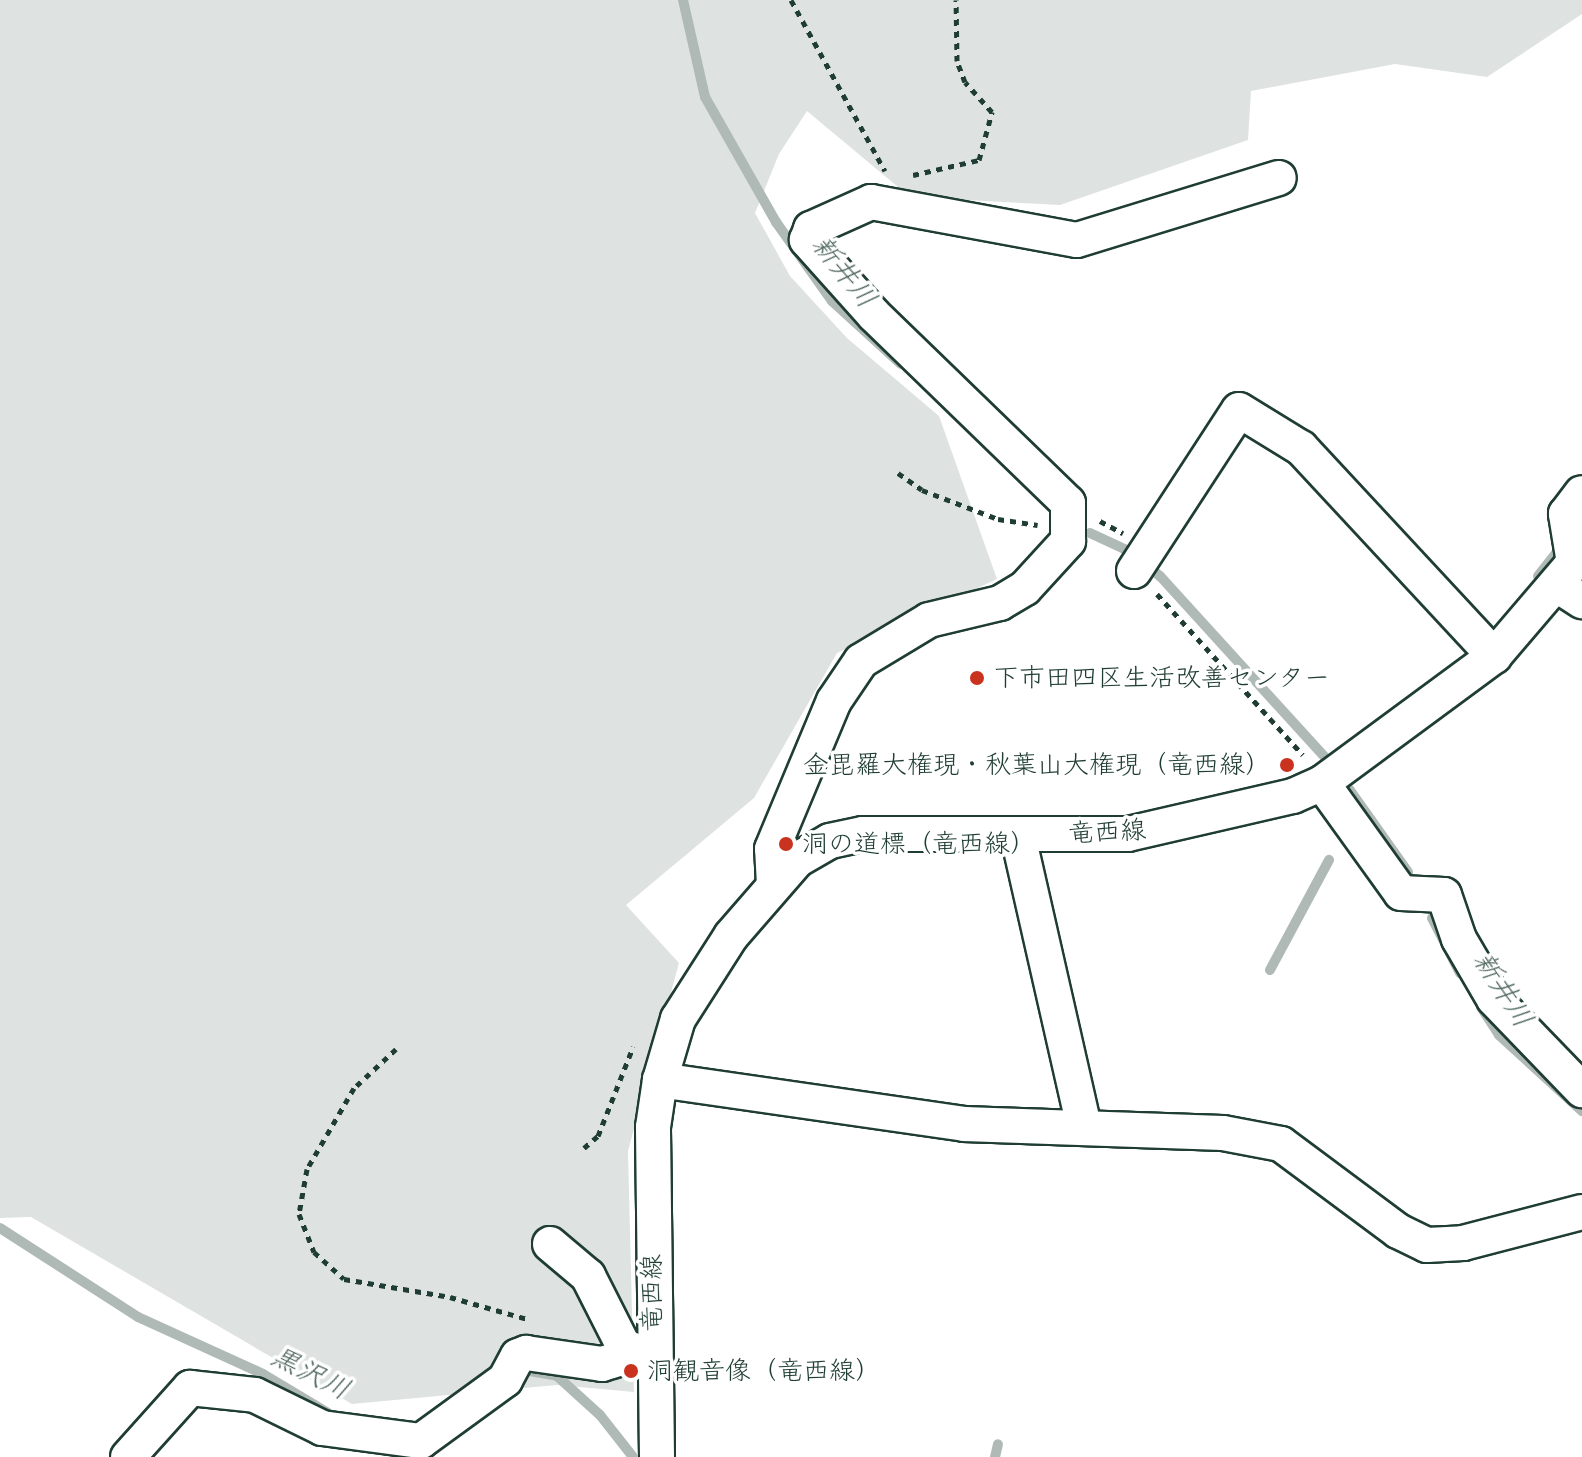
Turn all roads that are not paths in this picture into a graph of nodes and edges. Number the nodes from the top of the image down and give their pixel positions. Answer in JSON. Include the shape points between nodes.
{"nodes":[{"id":1,"x":1279,"y":178,"type":"dead end"},
{"id":2,"x":1574,"y":505,"type":"edge"},
{"id":3,"x":1142,"y":561,"type":"road end"},
{"id":4,"x":1574,"y":571,"type":"edge"},
{"id":5,"x":1494,"y":656,"type":"junction"},
{"id":6,"x":1322,"y":783,"type":"junction"},
{"id":7,"x":1018,"y":836,"type":"junction"},
{"id":8,"x":774,"y":885,"type":"junction"},
{"id":9,"x":660,"y":1080,"type":"junction"},
{"id":10,"x":1582,"y":1090,"type":"edge"},
{"id":11,"x":1084,"y":1127,"type":"junction"},
{"id":12,"x":1582,"y":1212,"type":"edge"},
{"id":13,"x":550,"y":1244,"type":"dead end"},
{"id":14,"x":638,"y":1351,"type":"junction"},
{"id":15,"x":128,"y":1457,"type":"edge"},
{"id":16,"x":657,"y":1457,"type":"edge"}],
"edges":[{"from":1,"to":8,"type":"street","via":[[1077,240],[880,191],[811,229],[807,240],[874,315],[1068,516],[1068,541],[1025,588],[1000,603],[929,620],[861,661],[834,701],[772,849]]},
{"from":2,"to":4,"type":"street"},
{"from":3,"to":5,"type":"street","via":[[1239,410],[1301,448]]},
{"from":4,"to":5,"type":"street","name":"竜西線"},
{"from":5,"to":6,"type":"street","name":"竜西線"},
{"from":6,"to":7,"type":"street","name":"竜西線","via":[[1293,796],[1140,832]]},
{"from":6,"to":10,"type":"street","via":[[1401,893],[1444,895],[1459,939],[1494,999]]},
{"from":7,"to":8,"type":"street","name":"竜西線","via":[[863,834],[830,841],[797,860]]},
{"from":7,"to":11,"type":"street"},
{"from":8,"to":9,"type":"street","name":"竜西線","via":[[731,936],[678,1019]]},
{"from":9,"to":11,"type":"street","via":[[964,1124]]},
{"from":9,"to":14,"type":"street","name":"竜西線"},
{"from":11,"to":12,"type":"street","via":[[1223,1133],[1281,1144],[1398,1231],[1427,1245],[1463,1243]]},
{"from":13,"to":14,"type":"street","via":[[588,1276]]},
{"from":14,"to":15,"type":"street","via":[[602,1364],[526,1353],[421,1441],[322,1428],[255,1395],[190,1388]]},
{"from":14,"to":16,"type":"street","name":"竜西線"}]}
